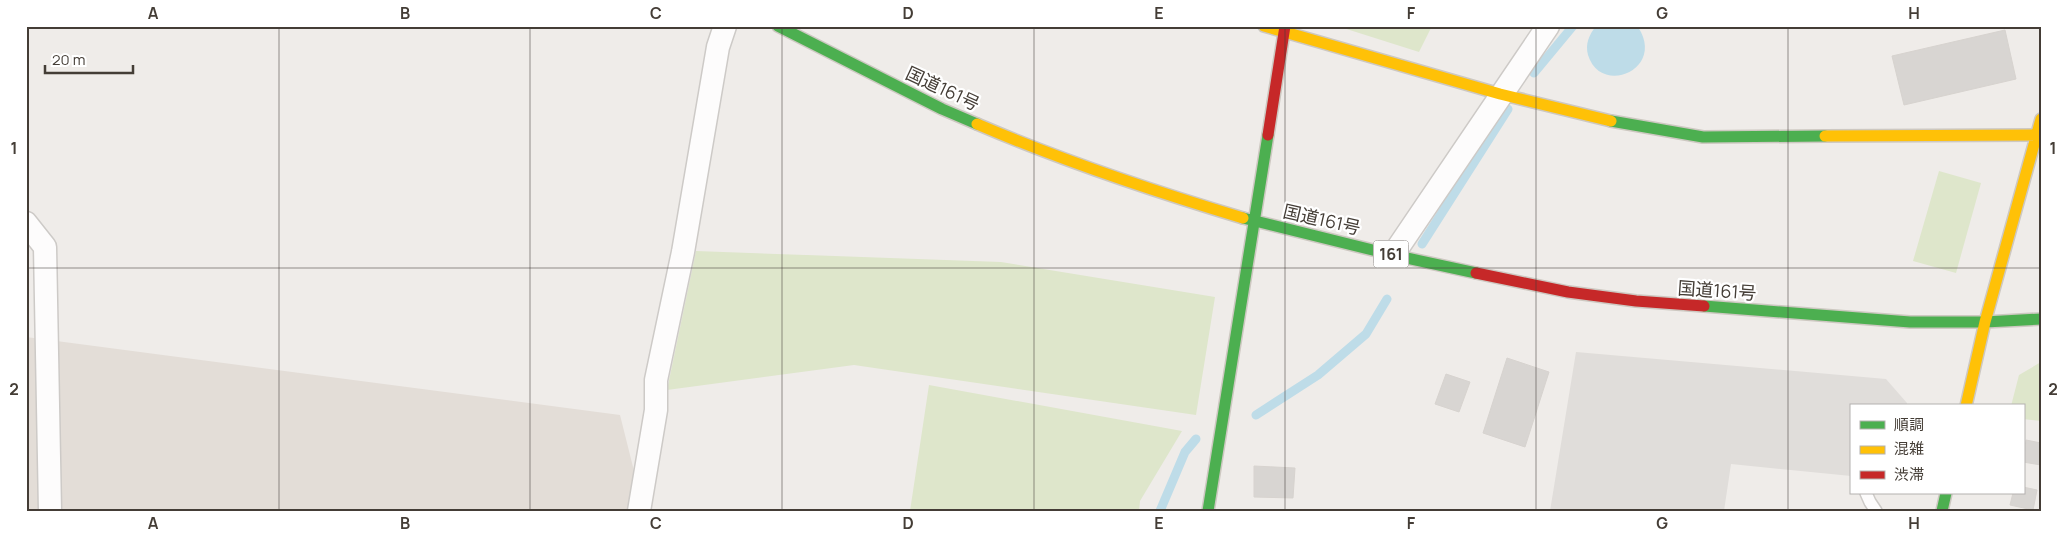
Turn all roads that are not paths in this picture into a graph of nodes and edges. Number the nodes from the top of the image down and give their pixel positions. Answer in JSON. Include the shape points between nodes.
{"nodes":[{"id":1,"x":725,"y":26,"type":"edge"},
{"id":2,"x":778,"y":26,"type":"edge"},
{"id":3,"x":1264,"y":26,"type":"edge"},
{"id":4,"x":1548,"y":26,"type":"edge"},
{"id":5,"x":1285,"y":30,"type":"edge"},
{"id":6,"x":1500,"y":94,"type":"junction"},
{"id":7,"x":2041,"y":120,"type":"edge"},
{"id":8,"x":2038,"y":136,"type":"edge"},
{"id":9,"x":1254,"y":221,"type":"junction"},
{"id":10,"x":26,"y":223,"type":"edge"},
{"id":11,"x":1393,"y":255,"type":"junction"},
{"id":12,"x":2041,"y":318,"type":"edge"},
{"id":13,"x":1985,"y":322,"type":"junction"},
{"id":14,"x":1966,"y":404,"type":"edge"},
{"id":15,"x":1866,"y":494,"type":"edge"},
{"id":16,"x":1946,"y":494,"type":"edge"},
{"id":17,"x":50,"y":511,"type":"edge"},
{"id":18,"x":639,"y":511,"type":"edge"},
{"id":19,"x":1208,"y":511,"type":"edge"},
{"id":20,"x":1876,"y":511,"type":"edge"},
{"id":21,"x":1942,"y":511,"type":"edge"}],
"edges":[{"from":1,"to":18,"type":"street","via":[[718,47],[683,252],[656,380],[656,410]]},
{"from":2,"to":9,"type":"main road","name":"国道161号","number":"161","via":[[942,108],[1023,144],[1179,199]]},
{"from":3,"to":5,"type":"main road"},
{"from":4,"to":6,"type":"street"},
{"from":5,"to":6,"type":"main road"},
{"from":5,"to":9,"type":"main road"},
{"from":6,"to":8,"type":"main road","via":[[1611,121],[1703,137]]},
{"from":6,"to":11,"type":"street"},
{"from":7,"to":8,"type":"main road"},
{"from":8,"to":13,"type":"main road"},
{"from":9,"to":11,"type":"main road","name":"国道161号","number":"161"},
{"from":9,"to":19,"type":"main road"},
{"from":10,"to":17,"type":"street","via":[[45,247]]},
{"from":11,"to":13,"type":"main road","name":"国道161号","number":"161","via":[[1559,290],[1636,302],[1910,322]]},
{"from":12,"to":13,"type":"main road","name":"国道161号","number":"161"},
{"from":13,"to":14,"type":"main road"},
{"from":15,"to":20,"type":"lane"},
{"from":16,"to":21,"type":"main road"}]}
